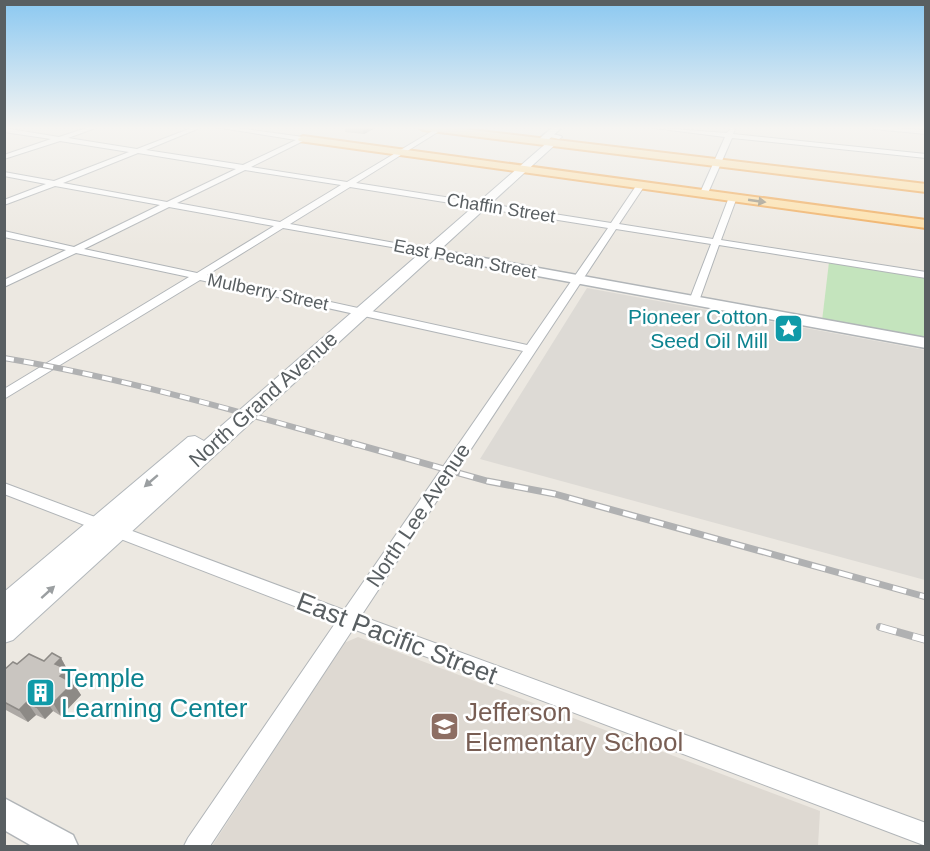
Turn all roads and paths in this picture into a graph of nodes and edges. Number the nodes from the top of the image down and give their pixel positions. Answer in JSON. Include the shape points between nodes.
{"nodes":[{"id":1,"x":97,"y":167,"type":"edge"},
{"id":2,"x":244,"y":167,"type":"joint"},
{"id":3,"x":375,"y":167,"type":"edge"},
{"id":4,"x":508,"y":167,"type":"edge"},
{"id":5,"x":718,"y":167,"type":"edge"},
{"id":6,"x":757,"y":167,"type":"edge"},
{"id":7,"x":517,"y":168,"type":"junction"},
{"id":8,"x":4,"y":174,"type":"edge"},
{"id":9,"x":56,"y":183,"type":"junction"},
{"id":10,"x":347,"y":184,"type":"junction"},
{"id":11,"x":641,"y":185,"type":"junction"},
{"id":12,"x":926,"y":188,"type":"edge"},
{"id":13,"x":704,"y":193,"type":"junction"},
{"id":14,"x":734,"y":197,"type":"junction"},
{"id":15,"x":4,"y":203,"type":"edge"},
{"id":16,"x":170,"y":204,"type":"junction"},
{"id":17,"x":476,"y":204,"type":"junction"},
{"id":18,"x":281,"y":224,"type":"junction"},
{"id":19,"x":926,"y":224,"type":"edge"},
{"id":20,"x":613,"y":226,"type":"junction"},
{"id":21,"x":4,"y":234,"type":"edge"},
{"id":22,"x":716,"y":242,"type":"junction"},
{"id":23,"x":75,"y":249,"type":"junction"},
{"id":24,"x":423,"y":251,"type":"junction"},
{"id":25,"x":926,"y":275,"type":"edge"},
{"id":26,"x":197,"y":277,"type":"junction"},
{"id":27,"x":578,"y":280,"type":"junction"},
{"id":28,"x":4,"y":284,"type":"edge"},
{"id":29,"x":694,"y":302,"type":"junction"},
{"id":30,"x":354,"y":311,"type":"junction"},
{"id":31,"x":926,"y":343,"type":"edge"},
{"id":32,"x":531,"y":349,"type":"junction"},
{"id":33,"x":4,"y":395,"type":"edge"},
{"id":34,"x":4,"y":488,"type":"edge"},
{"id":35,"x":108,"y":528,"type":"junction"},
{"id":36,"x":4,"y":608,"type":"edge"},
{"id":37,"x":347,"y":619,"type":"junction"},
{"id":38,"x":4,"y":632,"type":"edge"},
{"id":39,"x":4,"y":813,"type":"edge"},
{"id":40,"x":926,"y":836,"type":"edge"},
{"id":41,"x":62,"y":846,"type":"edge"},
{"id":42,"x":196,"y":846,"type":"edge"}],
"edges":[{"from":1,"to":9,"type":"street"},
{"from":2,"to":10,"type":"street","name":"Chaffin Street"},
{"from":2,"to":16,"type":"street"},
{"from":3,"to":10,"type":"street"},
{"from":4,"to":7,"type":"main road"},
{"from":5,"to":13,"type":"street"},
{"from":6,"to":12,"type":"main road"},
{"from":7,"to":11,"type":"main road"},
{"from":7,"to":17,"type":"main road","name":"North Grand Avenue"},
{"from":8,"to":9,"type":"street","name":"East Pecan Street"},
{"from":9,"to":15,"type":"street"},
{"from":9,"to":16,"type":"street","name":"East Pecan Street"},
{"from":10,"to":17,"type":"street","name":"Chaffin Street"},
{"from":10,"to":18,"type":"street"},
{"from":11,"to":13,"type":"main road"},
{"from":11,"to":20,"type":"street","name":"North Lee Avenue"},
{"from":13,"to":14,"type":"main road"},
{"from":14,"to":19,"type":"main road","one_way":true},
{"from":14,"to":22,"type":"street"},
{"from":16,"to":18,"type":"street","name":"East Pecan Street"},
{"from":16,"to":23,"type":"street"},
{"from":17,"to":20,"type":"street","name":"Chaffin Street"},
{"from":17,"to":24,"type":"main road","name":"North Grand Avenue"},
{"from":18,"to":24,"type":"street","name":"East Pecan Street"},
{"from":18,"to":26,"type":"street"},
{"from":20,"to":22,"type":"street","name":"Chaffin Street"},
{"from":20,"to":27,"type":"street","name":"North Lee Avenue"},
{"from":21,"to":23,"type":"street","name":"Mulberry Street"},
{"from":22,"to":25,"type":"street","name":"Chaffin Street"},
{"from":22,"to":29,"type":"street"},
{"from":23,"to":26,"type":"street","name":"Mulberry Street"},
{"from":23,"to":28,"type":"street"},
{"from":24,"to":27,"type":"street","name":"East Pecan Street"},
{"from":24,"to":30,"type":"main road","name":"North Grand Avenue"},
{"from":26,"to":30,"type":"street","name":"Mulberry Street"},
{"from":26,"to":33,"type":"street"},
{"from":27,"to":29,"type":"street","name":"East Pecan Street"},
{"from":27,"to":32,"type":"street","name":"North Lee Avenue"},
{"from":29,"to":31,"type":"street","name":"East Pecan Street"},
{"from":30,"to":32,"type":"street","name":"Mulberry Street"},
{"from":30,"to":35,"type":"main road","name":"North Grand Avenue"},
{"from":32,"to":37,"type":"street","name":"North Lee Avenue"},
{"from":34,"to":35,"type":"street","name":"East Pacific Street"},
{"from":35,"to":36,"type":"main road","name":"North Grand Avenue"},
{"from":35,"to":37,"type":"street","name":"East Pacific Street"},
{"from":38,"to":35,"type":"main road","name":"North Grand Avenue","one_way":true},
{"from":37,"to":40,"type":"street","name":"East Pacific Street"},
{"from":37,"to":42,"type":"street","name":"North Lee Avenue"},
{"from":39,"to":41,"type":"street"}]}
